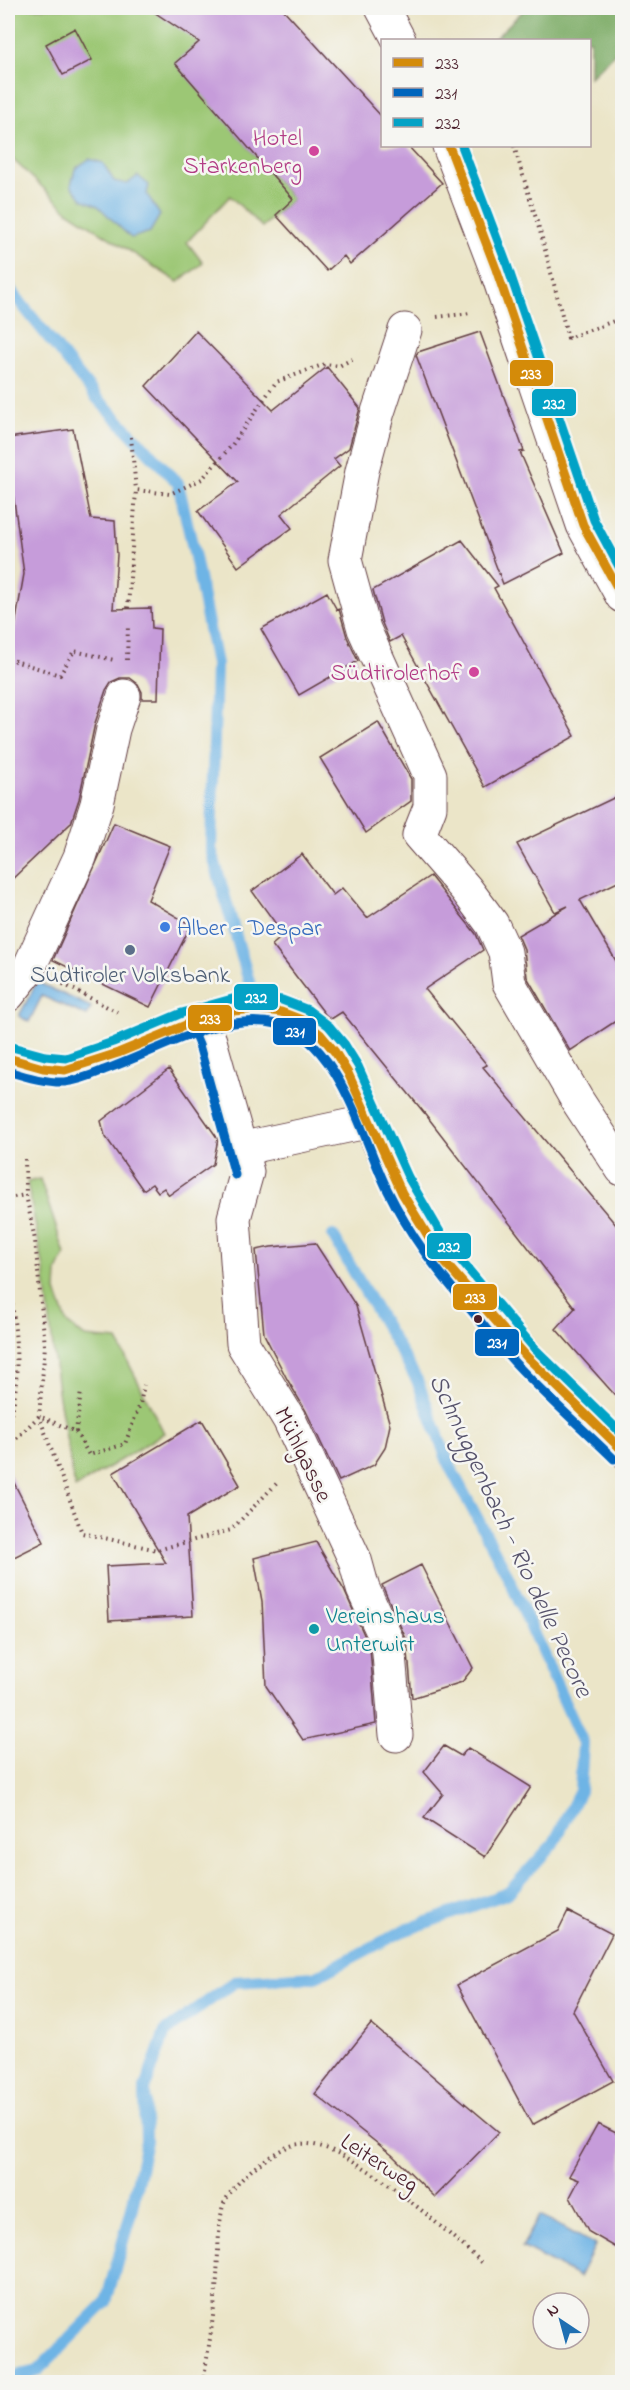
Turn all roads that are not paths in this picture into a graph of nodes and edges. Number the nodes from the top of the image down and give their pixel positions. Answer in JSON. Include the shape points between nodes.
{"nodes":[{"id":1,"x":382,"y":8,"type":"edge"},
{"id":2,"x":398,"y":39,"type":"edge"},
{"id":3,"x":449,"y":147,"type":"edge"},
{"id":4,"x":405,"y":330,"type":"road end"},
{"id":5,"x":622,"y":596,"type":"edge"},
{"id":6,"x":124,"y":696,"type":"dead end"},
{"id":7,"x":8,"y":995,"type":"edge"},
{"id":8,"x":201,"y":1019,"type":"junction"},
{"id":9,"x":8,"y":1058,"type":"edge"},
{"id":10,"x":371,"y":1121,"type":"junction"},
{"id":11,"x":244,"y":1162,"type":"junction"},
{"id":12,"x":622,"y":1169,"type":"edge"},
{"id":13,"x":622,"y":1450,"type":"edge"},
{"id":14,"x":396,"y":1735,"type":"dead end"}],
"edges":[{"from":1,"to":2,"type":"street"},
{"from":3,"to":5,"type":"street","via":[[496,268],[583,525]]},
{"from":4,"to":12,"type":"street","via":[[362,471],[345,560],[364,629],[430,775],[430,807],[419,835],[492,924],[505,952],[509,983]]},
{"from":6,"to":7,"type":"street","via":[[80,857],[28,970]]},
{"from":8,"to":9,"type":"street","via":[[112,1056],[65,1070]]},
{"from":8,"to":10,"type":"street","via":[[258,1009],[299,1018],[328,1041]]},
{"from":8,"to":11,"type":"street"},
{"from":10,"to":11,"type":"street","via":[[258,1145]]},
{"from":10,"to":13,"type":"street","via":[[403,1194],[438,1252],[534,1365]]},
{"from":11,"to":14,"type":"street","name":"Mühlgasse","via":[[234,1218],[243,1344],[306,1454],[388,1643]]}]}
